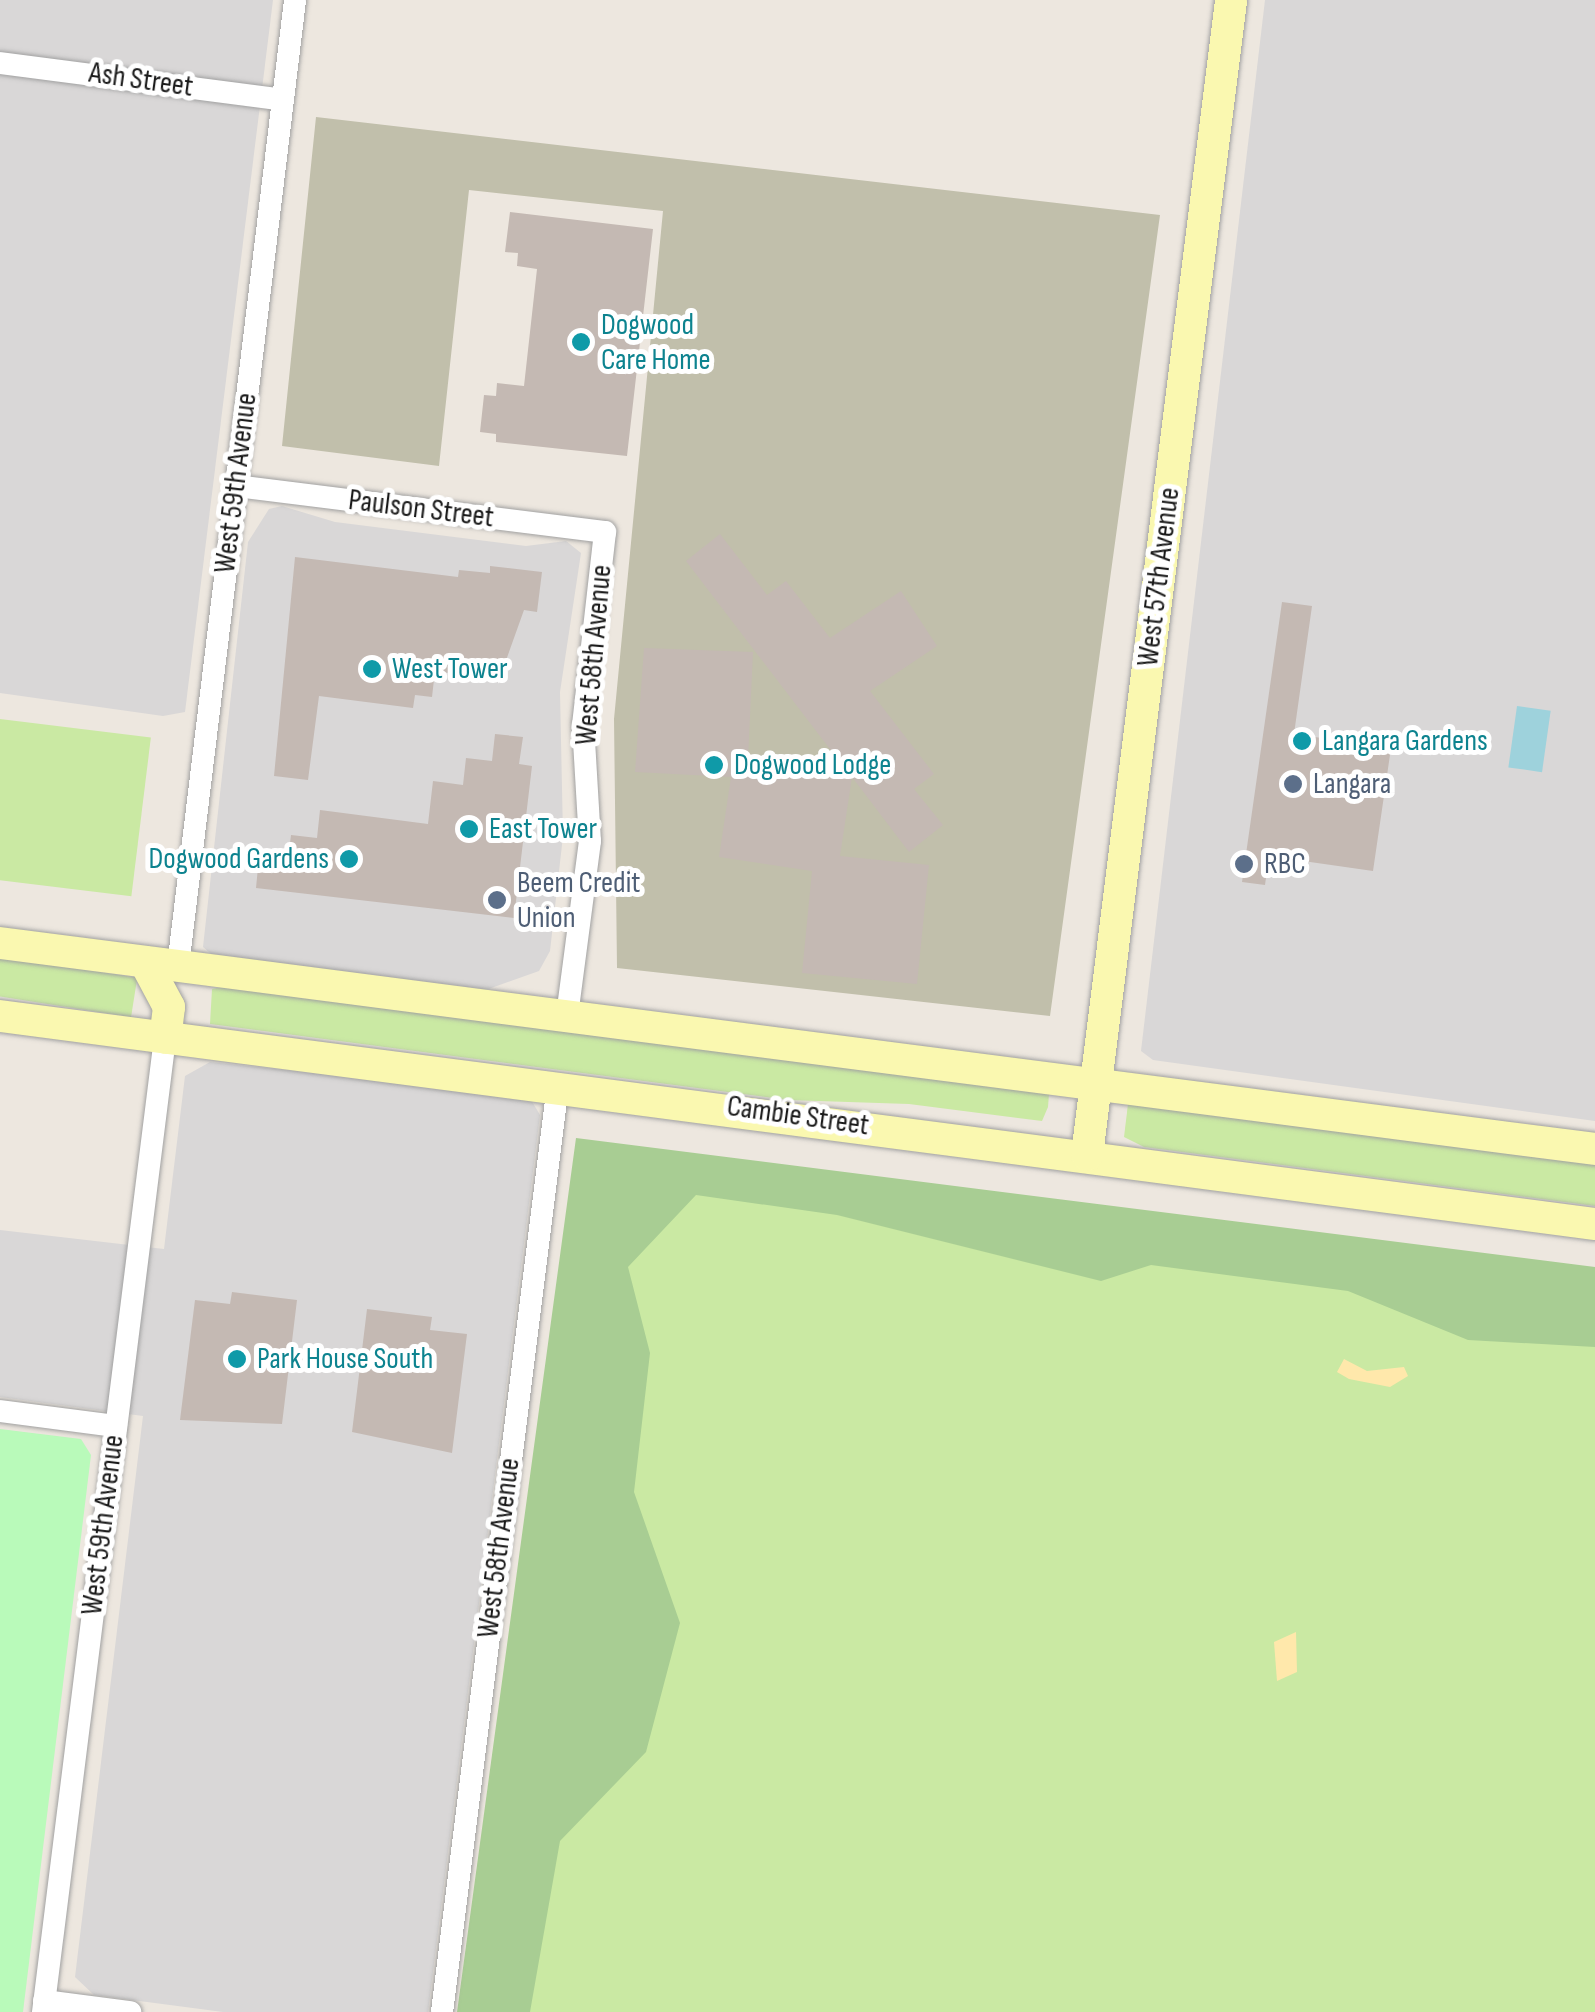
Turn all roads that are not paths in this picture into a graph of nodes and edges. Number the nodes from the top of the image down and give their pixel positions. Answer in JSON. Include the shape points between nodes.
{"nodes":[{"id":1,"x":295,"y":0,"type":"edge"},
{"id":2,"x":1232,"y":0,"type":"edge"},
{"id":3,"x":0,"y":64,"type":"edge"},
{"id":4,"x":282,"y":100,"type":"junction"},
{"id":5,"x":236,"y":486,"type":"junction"},
{"id":6,"x":605,"y":532,"type":"joint"},
{"id":7,"x":0,"y":942,"type":"edge"},
{"id":8,"x":177,"y":966,"type":"junction"},
{"id":9,"x":0,"y":1016,"type":"edge"},
{"id":10,"x":566,"y":1016,"type":"junction"},
{"id":11,"x":167,"y":1022,"type":"junction"},
{"id":12,"x":1096,"y":1083,"type":"junction"},
{"id":13,"x":558,"y":1085,"type":"junction"},
{"id":14,"x":1595,"y":1149,"type":"edge"},
{"id":15,"x":1086,"y":1154,"type":"junction"},
{"id":16,"x":1595,"y":1224,"type":"edge"},
{"id":17,"x":0,"y":1412,"type":"edge"},
{"id":18,"x":116,"y":1426,"type":"junction"},
{"id":19,"x":44,"y":2006,"type":"edge"},
{"id":20,"x":130,"y":2012,"type":"edge"},
{"id":21,"x":442,"y":2012,"type":"edge"}],
"edges":[{"from":1,"to":4,"type":"street","name":"West 59th Avenue"},
{"from":2,"to":12,"type":"main road","name":"West 57th Avenue"},
{"from":3,"to":4,"type":"street","name":"Ash Street"},
{"from":4,"to":5,"type":"street","name":"West 59th Avenue"},
{"from":5,"to":6,"type":"street","name":"Paulson Street"},
{"from":5,"to":8,"type":"street","name":"West 59th Avenue"},
{"from":6,"to":10,"type":"street","name":"West 58th Avenue","via":[[583,724],[590,840]]},
{"from":7,"to":8,"type":"main road"},
{"from":8,"to":10,"type":"main road"},
{"from":8,"to":11,"type":"main road"},
{"from":8,"to":11,"type":"main road"},
{"from":9,"to":11,"type":"main road","name":"Cambie Street"},
{"from":10,"to":12,"type":"main road"},
{"from":11,"to":13,"type":"main road","name":"Cambie Street"},
{"from":11,"to":18,"type":"street","name":"West 59th Avenue"},
{"from":12,"to":14,"type":"main road"},
{"from":12,"to":15,"type":"main road","name":"West 57th Avenue"},
{"from":13,"to":15,"type":"main road","name":"Cambie Street"},
{"from":13,"to":21,"type":"street","name":"West 58th Avenue"},
{"from":15,"to":16,"type":"main road","name":"Cambie Street"},
{"from":17,"to":18,"type":"street"},
{"from":18,"to":19,"type":"street","name":"West 59th Avenue"},
{"from":19,"to":20,"type":"street"}]}
